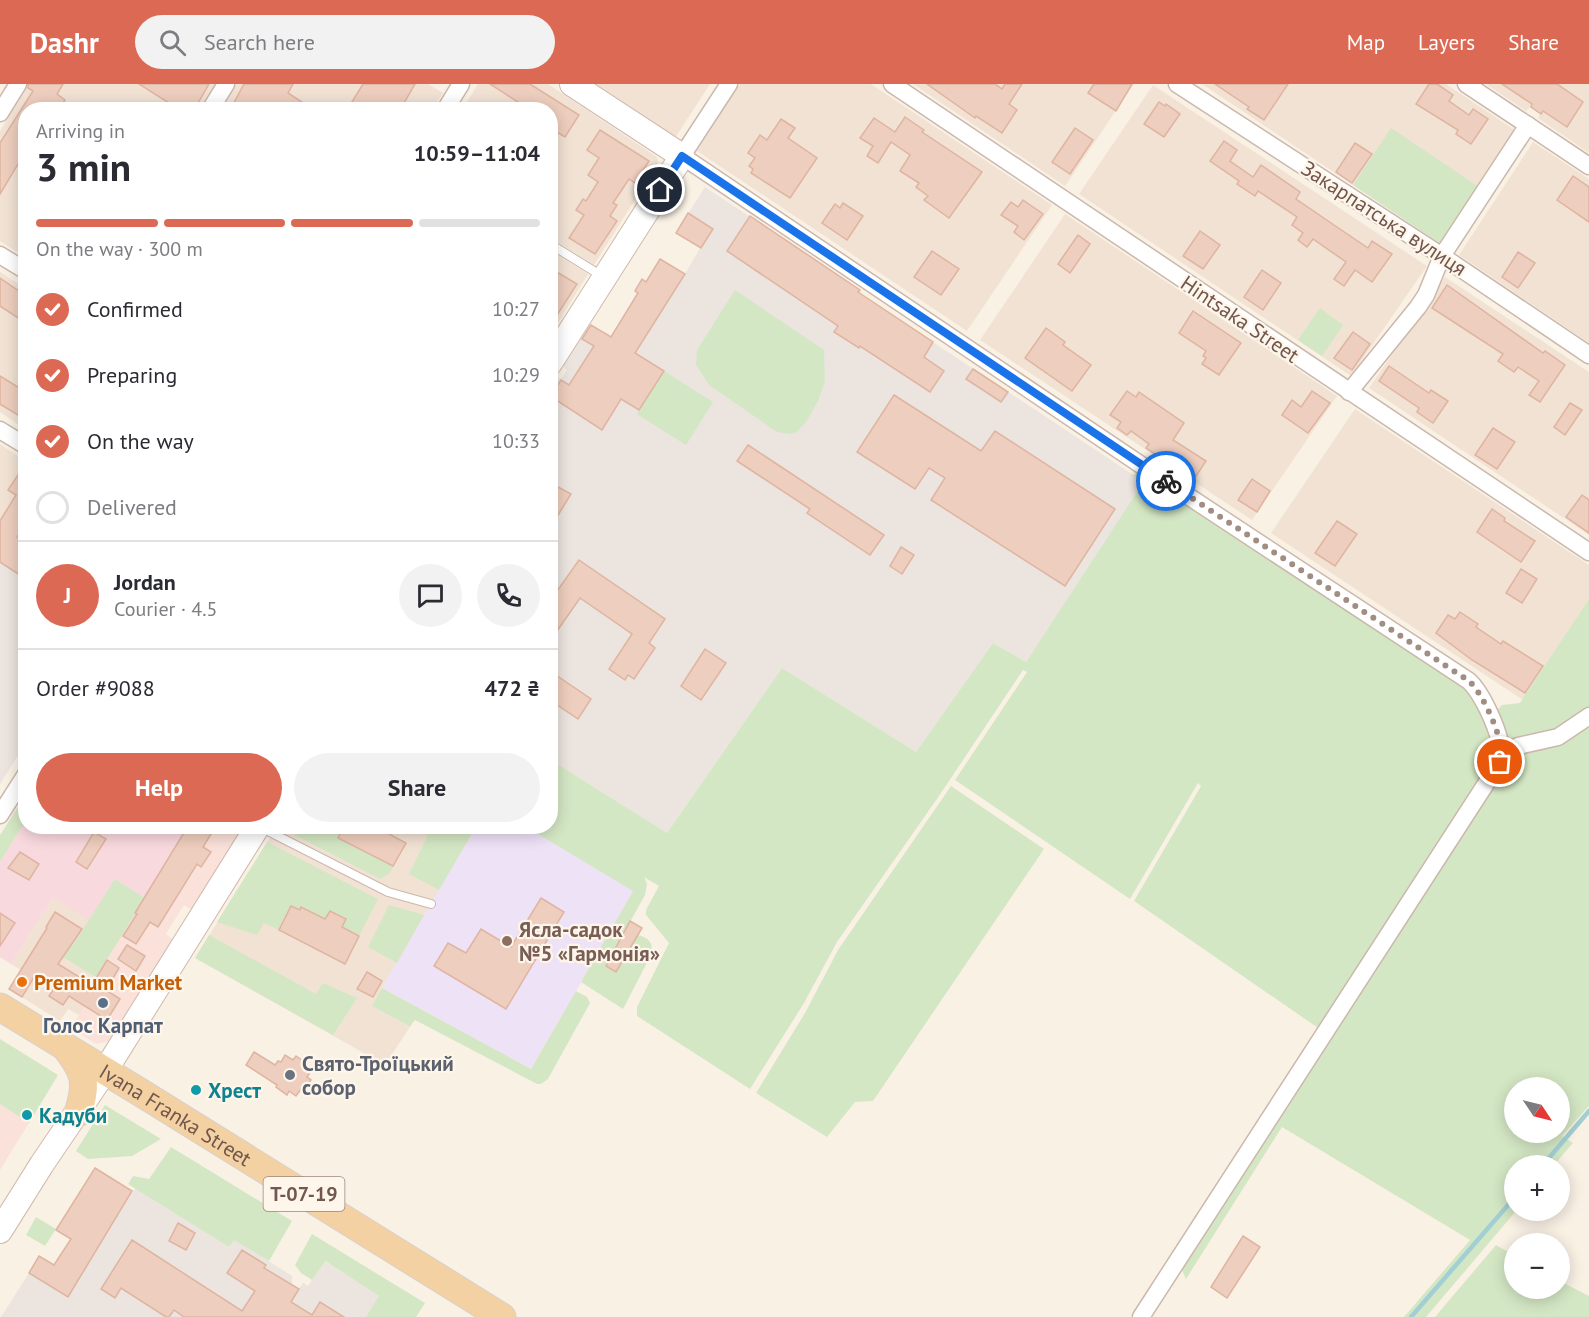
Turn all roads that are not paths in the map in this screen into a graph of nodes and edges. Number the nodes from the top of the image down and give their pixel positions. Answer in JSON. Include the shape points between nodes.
{"nodes":[{"id":1,"x":18,"y":84,"type":"edge"},
{"id":2,"x":226,"y":84,"type":"edge"},
{"id":3,"x":461,"y":84,"type":"edge"},
{"id":4,"x":572,"y":84,"type":"edge"},
{"id":5,"x":729,"y":84,"type":"edge"},
{"id":6,"x":892,"y":84,"type":"edge"},
{"id":7,"x":1177,"y":84,"type":"edge"},
{"id":8,"x":1466,"y":84,"type":"edge"},
{"id":9,"x":215,"y":102,"type":"edge"},
{"id":10,"x":450,"y":102,"type":"edge"},
{"id":11,"x":0,"y":113,"type":"edge"},
{"id":12,"x":1528,"y":125,"type":"junction"},
{"id":13,"x":682,"y":156,"type":"junction"},
{"id":14,"x":1589,"y":166,"type":"edge"},
{"id":15,"x":558,"y":249,"type":"edge"},
{"id":16,"x":0,"y":255,"type":"edge"},
{"id":17,"x":1442,"y":256,"type":"junction"},
{"id":18,"x":18,"y":266,"type":"edge"},
{"id":19,"x":605,"y":278,"type":"junction"},
{"id":20,"x":558,"y":351,"type":"edge"},
{"id":21,"x":1589,"y":355,"type":"edge"},
{"id":22,"x":1349,"y":392,"type":"junction"},
{"id":23,"x":0,"y":430,"type":"edge"},
{"id":24,"x":18,"y":441,"type":"edge"},
{"id":25,"x":1589,"y":552,"type":"edge"},
{"id":26,"x":1589,"y":716,"type":"edge"},
{"id":27,"x":1500,"y":762,"type":"junction"},
{"id":28,"x":18,"y":787,"type":"edge"},
{"id":29,"x":0,"y":815,"type":"edge"},
{"id":30,"x":253,"y":834,"type":"edge"},
{"id":31,"x":274,"y":834,"type":"edge"},
{"id":32,"x":431,"y":904,"type":"dead end"},
{"id":33,"x":0,"y":1007,"type":"edge"},
{"id":34,"x":63,"y":1045,"type":"junction"},
{"id":35,"x":105,"y":1071,"type":"junction"},
{"id":36,"x":143,"y":1094,"type":"junction"},
{"id":37,"x":78,"y":1113,"type":"junction"},
{"id":38,"x":0,"y":1230,"type":"edge"},
{"id":39,"x":502,"y":1317,"type":"edge"},
{"id":40,"x":1141,"y":1317,"type":"edge"}],
"edges":[{"from":1,"to":11,"type":"street"},
{"from":2,"to":9,"type":"street"},
{"from":3,"to":10,"type":"street"},
{"from":4,"to":13,"type":"main road"},
{"from":5,"to":13,"type":"street"},
{"from":6,"to":22,"type":"street","name":"Hintsaka Street"},
{"from":7,"to":17,"type":"street","name":"Закарпатська вулиця"},
{"from":8,"to":12,"type":"street"},
{"from":12,"to":14,"type":"street"},
{"from":12,"to":17,"type":"street"},
{"from":13,"to":19,"type":"main road"},
{"from":13,"to":27,"type":"street","via":[[1469,681],[1480,695],[1499,739]]},
{"from":15,"to":19,"type":"lane"},
{"from":16,"to":18,"type":"street"},
{"from":17,"to":21,"type":"street","name":"Закарпатська вулиця"},
{"from":17,"to":22,"type":"street","via":[[1418,307]]},
{"from":19,"to":20,"type":"main road"},
{"from":22,"to":25,"type":"street","name":"Hintsaka Street"},
{"from":23,"to":24,"type":"street"},
{"from":26,"to":27,"type":"street","via":[[1558,737],[1518,746]]},
{"from":27,"to":40,"type":"street"},
{"from":28,"to":29,"type":"street"},
{"from":30,"to":35,"type":"main road"},
{"from":31,"to":32,"type":"lane","via":[[388,892]]},
{"from":33,"to":34,"type":"main road","name":"Ivana Franka Street","number":"Т-07-19"},
{"from":34,"to":35,"type":"main road","name":"Ivana Franka Street","number":"Т-07-19"},
{"from":34,"to":37,"type":"main road","via":[[84,1079]]},
{"from":35,"to":36,"type":"main road","name":"Ivana Franka Street","number":"Т-07-19"},
{"from":35,"to":37,"type":"main road"},
{"from":36,"to":37,"type":"main road","via":[[124,1089],[105,1092]]},
{"from":36,"to":39,"type":"main road","name":"Ivana Franka Street","number":"Т-07-19"},
{"from":37,"to":38,"type":"main road"}]}
